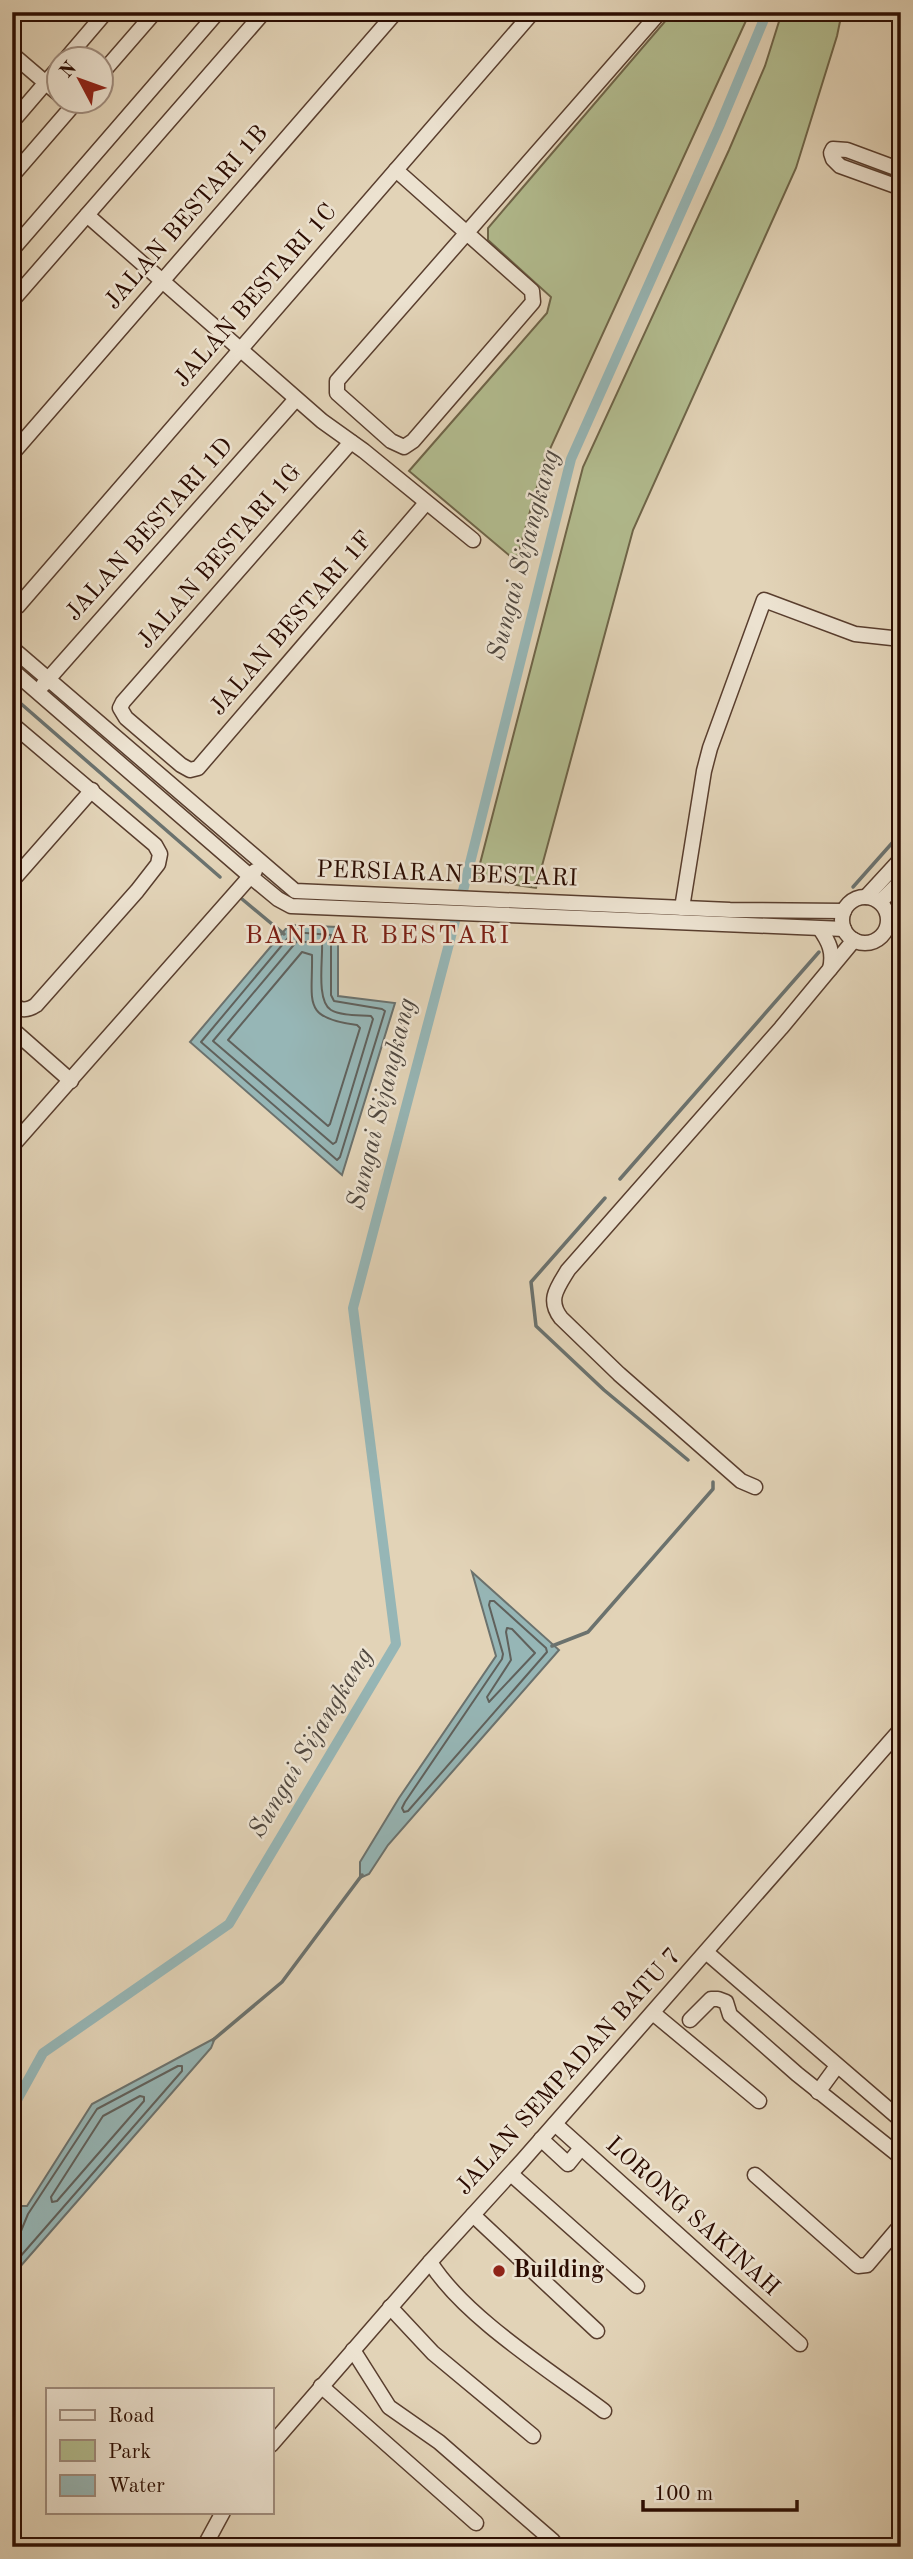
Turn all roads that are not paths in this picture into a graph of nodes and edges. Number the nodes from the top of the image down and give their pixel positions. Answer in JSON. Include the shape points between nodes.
{"nodes":[{"id":1,"x":106,"y":12,"type":"edge"},
{"id":2,"x":155,"y":12,"type":"edge"},
{"id":3,"x":218,"y":12,"type":"edge"},
{"id":4,"x":264,"y":12,"type":"edge"},
{"id":5,"x":396,"y":12,"type":"edge"},
{"id":6,"x":533,"y":12,"type":"edge"},
{"id":7,"x":660,"y":12,"type":"edge"},
{"id":8,"x":77,"y":46,"type":"edge"},
{"id":9,"x":12,"y":54,"type":"edge"},
{"id":10,"x":116,"y":57,"type":"edge"},
{"id":11,"x":45,"y":82,"type":"joint"},
{"id":12,"x":61,"y":116,"type":"edge"},
{"id":13,"x":12,"y":122,"type":"edge"},
{"id":14,"x":396,"y":170,"type":"junction"},
{"id":15,"x":901,"y":170,"type":"edge"},
{"id":16,"x":12,"y":176,"type":"edge"},
{"id":17,"x":901,"y":188,"type":"edge"},
{"id":18,"x":87,"y":215,"type":"junction"},
{"id":19,"x":467,"y":232,"type":"junction"},
{"id":20,"x":12,"y":250,"type":"edge"},
{"id":21,"x":163,"y":281,"type":"junction"},
{"id":22,"x":12,"y":301,"type":"edge"},
{"id":23,"x":240,"y":350,"type":"junction"},
{"id":24,"x":296,"y":399,"type":"junction"},
{"id":25,"x":351,"y":442,"type":"junction"},
{"id":26,"x":12,"y":454,"type":"edge"},
{"id":27,"x":426,"y":503,"type":"junction"},
{"id":28,"x":473,"y":540,"type":"dead end"},
{"id":29,"x":12,"y":608,"type":"edge"},
{"id":30,"x":901,"y":639,"type":"edge"},
{"id":31,"x":12,"y":648,"type":"edge"},
{"id":32,"x":12,"y":670,"type":"edge"},
{"id":33,"x":49,"y":679,"type":"junction"},
{"id":34,"x":38,"y":691,"type":"junction"},
{"id":35,"x":13,"y":727,"type":"edge"},
{"id":36,"x":190,"y":770,"type":"joint"},
{"id":37,"x":92,"y":790,"type":"junction"},
{"id":38,"x":901,"y":859,"type":"edge"},
{"id":39,"x":261,"y":864,"type":"junction"},
{"id":40,"x":250,"y":876,"type":"junction"},
{"id":41,"x":12,"y":881,"type":"edge"},
{"id":42,"x":901,"y":881,"type":"edge"},
{"id":43,"x":443,"y":905,"type":"junction"},
{"id":44,"x":479,"y":906,"type":"junction"},
{"id":45,"x":682,"y":908,"type":"junction"},
{"id":46,"x":845,"y":911,"type":"junction"},
{"id":47,"x":887,"y":915,"type":"edge"},
{"id":48,"x":820,"y":929,"type":"junction"},
{"id":49,"x":849,"y":935,"type":"junction"},
{"id":50,"x":830,"y":969,"type":"junction"},
{"id":51,"x":12,"y":1004,"type":"edge"},
{"id":52,"x":12,"y":1029,"type":"edge"},
{"id":53,"x":71,"y":1081,"type":"junction"},
{"id":54,"x":12,"y":1146,"type":"edge"},
{"id":55,"x":755,"y":1487,"type":"dead end"},
{"id":56,"x":901,"y":1729,"type":"edge"},
{"id":57,"x":706,"y":1952,"type":"junction"},
{"id":58,"x":653,"y":2013,"type":"junction"},
{"id":59,"x":690,"y":2020,"type":"dead end"},
{"id":60,"x":837,"y":2066,"type":"junction"},
{"id":61,"x":818,"y":2092,"type":"junction"},
{"id":62,"x":759,"y":2101,"type":"dead end"},
{"id":63,"x":901,"y":2120,"type":"edge"},
{"id":64,"x":555,"y":2124,"type":"junction"},
{"id":65,"x":541,"y":2139,"type":"junction"},
{"id":66,"x":581,"y":2148,"type":"junction"},
{"id":67,"x":901,"y":2157,"type":"edge"},
{"id":68,"x":511,"y":2174,"type":"junction"},
{"id":69,"x":755,"y":2175,"type":"dead end"},
{"id":70,"x":473,"y":2215,"type":"junction"},
{"id":71,"x":901,"y":2225,"type":"edge"},
{"id":72,"x":430,"y":2262,"type":"junction"},
{"id":73,"x":638,"y":2286,"type":"dead end"},
{"id":74,"x":390,"y":2307,"type":"junction"},
{"id":75,"x":597,"y":2331,"type":"dead end"},
{"id":76,"x":800,"y":2344,"type":"dead end"},
{"id":77,"x":353,"y":2350,"type":"junction"},
{"id":78,"x":321,"y":2386,"type":"junction"},
{"id":79,"x":604,"y":2411,"type":"dead end"},
{"id":80,"x":533,"y":2436,"type":"dead end"},
{"id":81,"x":273,"y":2443,"type":"edge"},
{"id":82,"x":222,"y":2514,"type":"edge"},
{"id":83,"x":476,"y":2523,"type":"dead end"},
{"id":84,"x":553,"y":2541,"type":"dead end"},
{"id":85,"x":204,"y":2547,"type":"edge"}],
"edges":[{"from":1,"to":8,"type":"street"},
{"from":2,"to":10,"type":"street"},
{"from":3,"to":20,"type":"street"},
{"from":4,"to":18,"type":"street"},
{"from":5,"to":21,"type":"street","name":"JALAN BESTARI 1B"},
{"from":6,"to":14,"type":"street","name":"JALAN BESTARI 1C"},
{"from":7,"to":19,"type":"street"},
{"from":9,"to":11,"type":"street"},
{"from":11,"to":13,"type":"street"},
{"from":12,"to":16,"type":"street"},
{"from":14,"to":19,"type":"street"},
{"from":14,"to":23,"type":"street","name":"JALAN BESTARI 1C"},
{"from":15,"to":17,"type":"street","via":[[847,150],[833,149],[831,153],[840,166]]},
{"from":18,"to":21,"type":"street"},
{"from":18,"to":22,"type":"street"},
{"from":19,"to":19,"type":"street","via":[[532,291],[533,302],[404,447],[343,400],[335,389],[337,381]]},
{"from":21,"to":23,"type":"street"},
{"from":21,"to":26,"type":"street","name":"JALAN BESTARI 1B"},
{"from":23,"to":24,"type":"street"},
{"from":23,"to":29,"type":"street","name":"JALAN BESTARI 1C"},
{"from":24,"to":25,"type":"street"},
{"from":24,"to":33,"type":"street","name":"JALAN BESTARI 1D"},
{"from":25,"to":27,"type":"street"},
{"from":25,"to":36,"type":"street","name":"JALAN BESTARI 1G","via":[[122,702],[126,718]]},
{"from":27,"to":28,"type":"street"},
{"from":27,"to":36,"type":"street","name":"JALAN BESTARI 1F","via":[[205,761]]},
{"from":30,"to":45,"type":"street","via":[[855,634],[764,600],[710,748]]},
{"from":31,"to":33,"type":"street","name":"PERSIARAN BESTARI"},
{"from":32,"to":34,"type":"street","name":"PERSIARAN BESTARI"},
{"from":33,"to":34,"type":"street","name":"JALAN BESTARI 1D"},
{"from":33,"to":39,"type":"street","name":"PERSIARAN BESTARI"},
{"from":34,"to":40,"type":"street","name":"PERSIARAN BESTARI"},
{"from":35,"to":37,"type":"street"},
{"from":37,"to":41,"type":"street"},
{"from":37,"to":51,"type":"street","via":[[155,845],[160,854],[158,864],[36,1005],[29,1010]]},
{"from":38,"to":47,"type":"street"},
{"from":39,"to":40,"type":"street"},
{"from":39,"to":43,"type":"street","name":"PERSIARAN BESTARI","via":[[295,891]]},
{"from":40,"to":43,"type":"street","name":"PERSIARAN BESTARI","via":[[291,906]]},
{"from":40,"to":53,"type":"street"},
{"from":42,"to":47,"type":"street"},
{"from":43,"to":44,"type":"street","name":"PERSIARAN BESTARI"},
{"from":44,"to":45,"type":"street","name":"PERSIARAN BESTARI"},
{"from":44,"to":48,"type":"street","name":"PERSIARAN BESTARI"},
{"from":45,"to":46,"type":"street","name":"PERSIARAN BESTARI"},
{"from":46,"to":47,"type":"street","via":[[853,901]]},
{"from":46,"to":49,"type":"street"},
{"from":47,"to":49,"type":"street","via":[[876,941],[862,943]]},
{"from":48,"to":49,"type":"street","name":"PERSIARAN BESTARI"},
{"from":48,"to":50,"type":"street","via":[[831,947]]},
{"from":49,"to":50,"type":"street"},
{"from":50,"to":55,"type":"street","via":[[568,1270],[553,1294],[555,1311],[619,1374],[741,1481]]},
{"from":52,"to":53,"type":"street"},
{"from":53,"to":54,"type":"street"},
{"from":56,"to":57,"type":"street","name":"JALAN SEMPADAN BATU 7"},
{"from":57,"to":58,"type":"street","name":"JALAN SEMPADAN BATU 7"},
{"from":57,"to":60,"type":"street"},
{"from":58,"to":62,"type":"street"},
{"from":58,"to":64,"type":"street","name":"JALAN SEMPADAN BATU 7"},
{"from":59,"to":61,"type":"street","via":[[711,1999],[726,2002],[730,2015]]},
{"from":60,"to":61,"type":"street"},
{"from":60,"to":63,"type":"street"},
{"from":61,"to":67,"type":"street"},
{"from":64,"to":65,"type":"street","name":"JALAN SEMPADAN BATU 7"},
{"from":64,"to":66,"type":"street","name":"LORONG SAKINAH"},
{"from":65,"to":66,"type":"street","via":[[568,2164]]},
{"from":65,"to":68,"type":"street","name":"JALAN SEMPADAN BATU 7"},
{"from":66,"to":76,"type":"street","name":"LORONG SAKINAH"},
{"from":68,"to":70,"type":"street","name":"JALAN SEMPADAN BATU 7"},
{"from":68,"to":73,"type":"street"},
{"from":69,"to":71,"type":"street","via":[[858,2266],[867,2265]]},
{"from":70,"to":72,"type":"street","name":"JALAN SEMPADAN BATU 7"},
{"from":70,"to":75,"type":"street"},
{"from":72,"to":74,"type":"street","name":"JALAN SEMPADAN BATU 7"},
{"from":72,"to":79,"type":"street","via":[[442,2282],[486,2322]]},
{"from":74,"to":77,"type":"street","name":"JALAN SEMPADAN BATU 7"},
{"from":74,"to":80,"type":"street","via":[[433,2353]]},
{"from":77,"to":78,"type":"street","name":"JALAN SEMPADAN BATU 7"},
{"from":77,"to":84,"type":"street","via":[[389,2407],[439,2442]]},
{"from":78,"to":81,"type":"street","name":"JALAN SEMPADAN BATU 7"},
{"from":78,"to":83,"type":"street"},
{"from":82,"to":85,"type":"street"}]}
